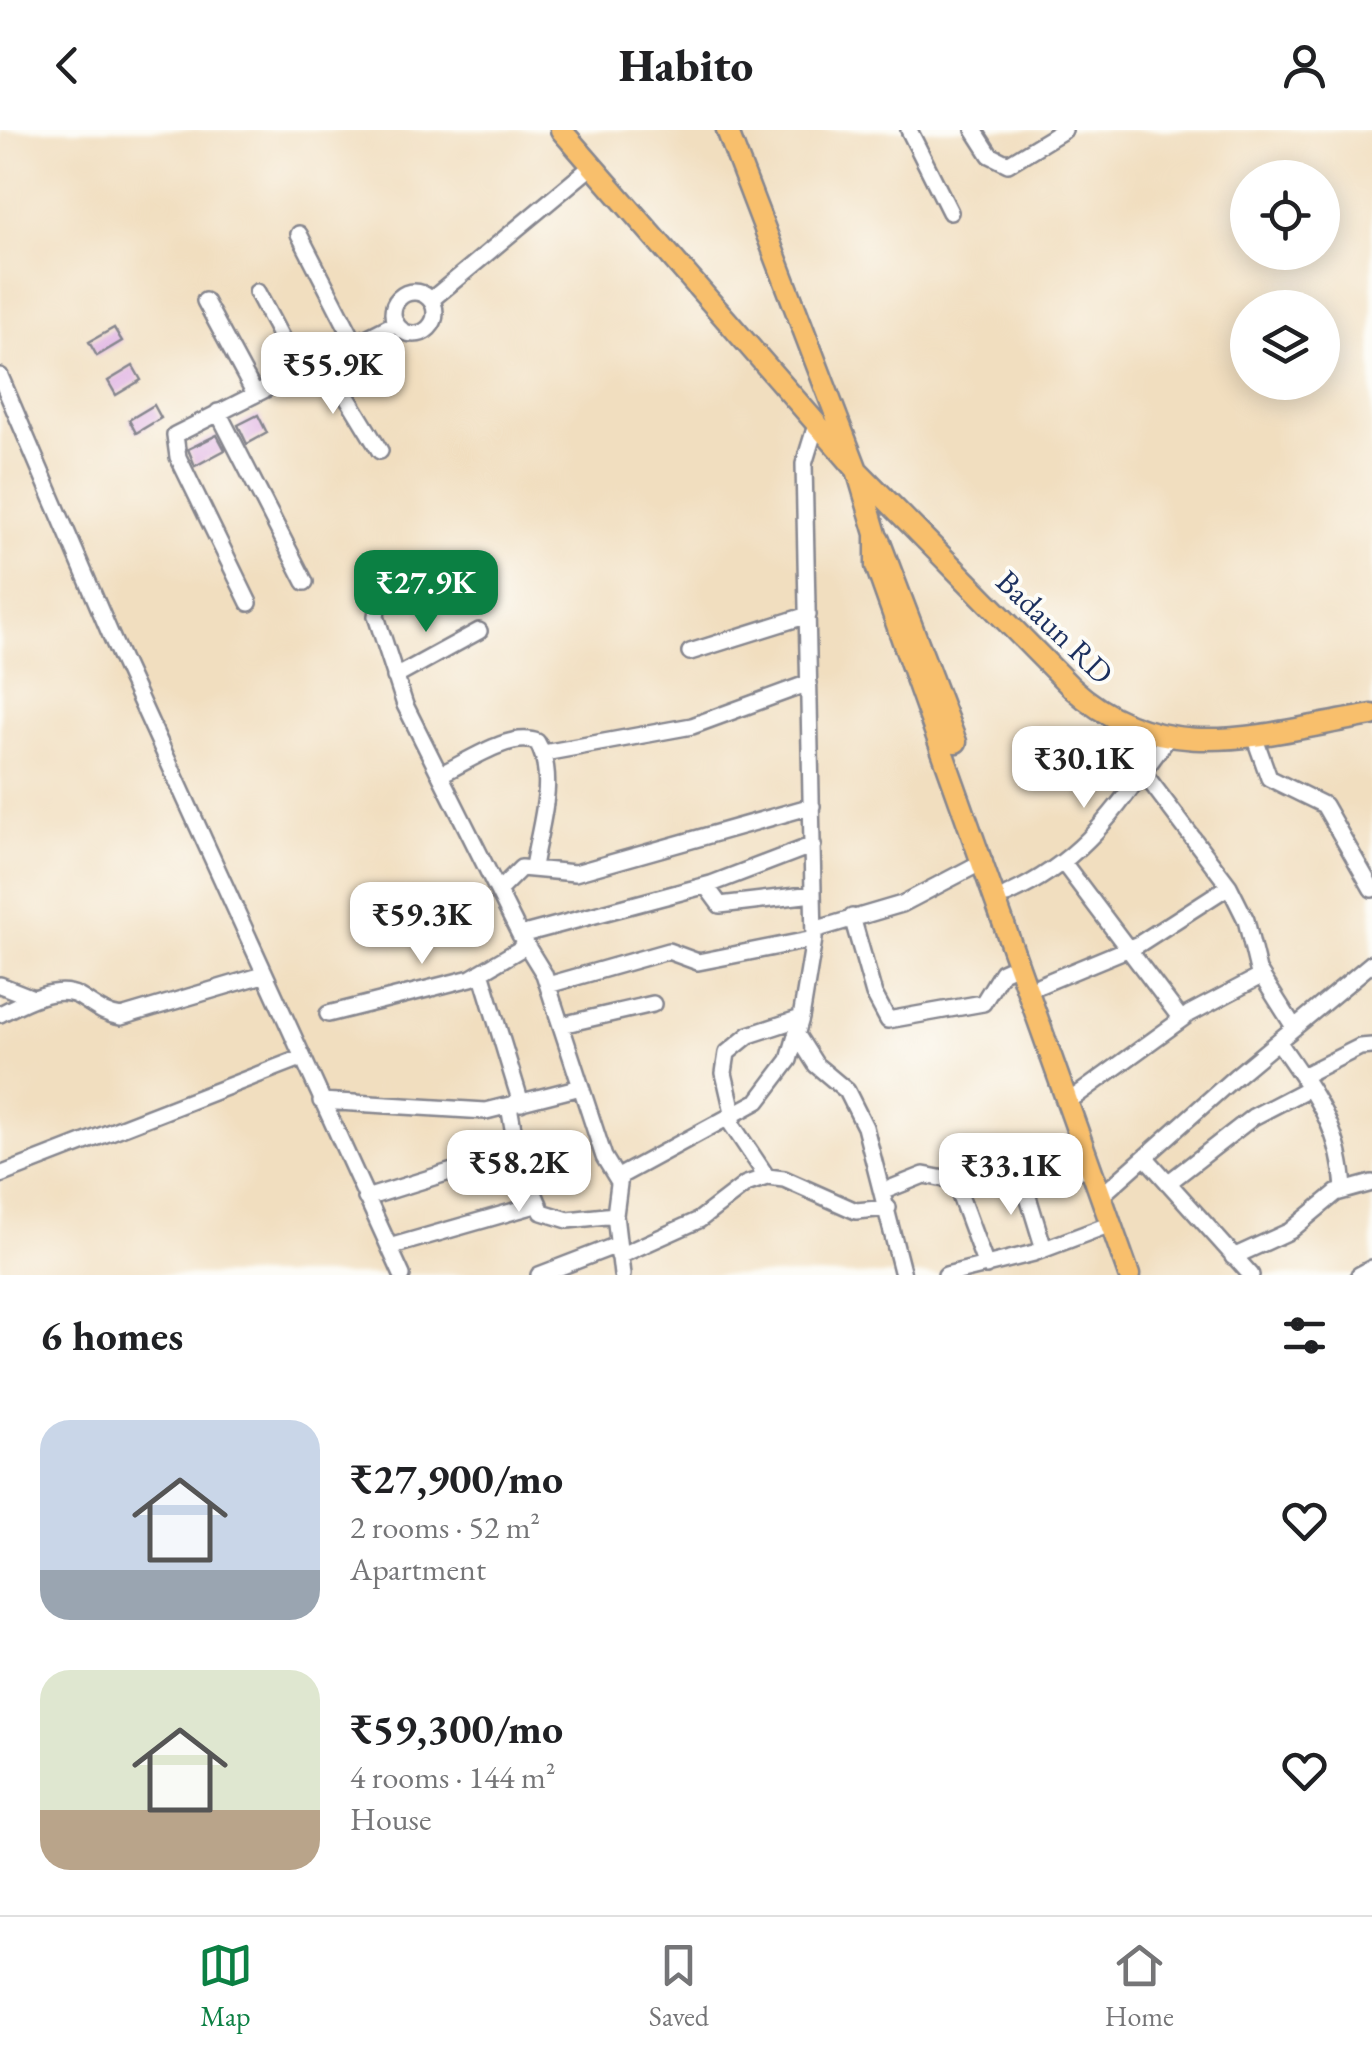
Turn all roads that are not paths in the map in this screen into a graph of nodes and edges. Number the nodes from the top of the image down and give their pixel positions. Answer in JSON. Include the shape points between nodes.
{"nodes":[{"id":1,"x":561,"y":130,"type":"edge"},
{"id":2,"x":727,"y":130,"type":"edge"},
{"id":3,"x":909,"y":130,"type":"edge"},
{"id":4,"x":974,"y":130,"type":"edge"},
{"id":5,"x":1064,"y":130,"type":"edge"},
{"id":6,"x":592,"y":166,"type":"junction"},
{"id":7,"x":950,"y":212,"type":"dead end"},
{"id":8,"x":298,"y":234,"type":"dead end"},
{"id":9,"x":257,"y":292,"type":"dead end"},
{"id":10,"x":431,"y":300,"type":"junction"},
{"id":11,"x":204,"y":301,"type":"dead end"},
{"id":12,"x":396,"y":323,"type":"junction"},
{"id":13,"x":355,"y":344,"type":"junction"},
{"id":14,"x":324,"y":359,"type":"junction"},
{"id":15,"x":299,"y":372,"type":"junction"},
{"id":16,"x":0,"y":376,"type":"edge"},
{"id":17,"x":255,"y":394,"type":"junction"},
{"id":18,"x":218,"y":412,"type":"junction"},
{"id":19,"x":816,"y":426,"type":"junction"},
{"id":20,"x":380,"y":452,"type":"dead end"},
{"id":21,"x":856,"y":470,"type":"junction"},
{"id":22,"x":876,"y":534,"type":"junction"},
{"id":23,"x":305,"y":582,"type":"dead end"},
{"id":24,"x":408,"y":582,"type":"dead end"},
{"id":25,"x":248,"y":603,"type":"dead end"},
{"id":26,"x":808,"y":615,"type":"junction"},
{"id":27,"x":478,"y":632,"type":"dead end"},
{"id":28,"x":690,"y":652,"type":"dead end"},
{"id":29,"x":396,"y":677,"type":"junction"},
{"id":30,"x":809,"y":683,"type":"junction"},
{"id":31,"x":1361,"y":716,"type":"edge"},
{"id":32,"x":1372,"y":725,"type":"edge"},
{"id":33,"x":1254,"y":736,"type":"junction"},
{"id":34,"x":1168,"y":738,"type":"junction"},
{"id":35,"x":544,"y":753,"type":"junction"},
{"id":36,"x":1142,"y":772,"type":"junction"},
{"id":37,"x":443,"y":774,"type":"junction"},
{"id":38,"x":812,"y":806,"type":"junction"},
{"id":39,"x":812,"y":845,"type":"junction"},
{"id":40,"x":984,"y":861,"type":"junction"},
{"id":41,"x":1065,"y":864,"type":"junction"},
{"id":42,"x":1368,"y":865,"type":"edge"},
{"id":43,"x":534,"y":867,"type":"junction"},
{"id":44,"x":706,"y":886,"type":"junction"},
{"id":45,"x":1229,"y":886,"type":"junction"},
{"id":46,"x":1372,"y":889,"type":"edge"},
{"id":47,"x":499,"y":890,"type":"junction"},
{"id":48,"x":813,"y":894,"type":"junction"},
{"id":49,"x":1008,"y":895,"type":"junction"},
{"id":50,"x":852,"y":917,"type":"junction"},
{"id":51,"x":814,"y":934,"type":"junction"},
{"id":52,"x":524,"y":940,"type":"junction"},
{"id":53,"x":1130,"y":948,"type":"junction"},
{"id":54,"x":1372,"y":963,"type":"edge"},
{"id":55,"x":1020,"y":964,"type":"junction"},
{"id":56,"x":481,"y":972,"type":"junction"},
{"id":57,"x":264,"y":975,"type":"junction"},
{"id":58,"x":1261,"y":976,"type":"junction"},
{"id":59,"x":0,"y":985,"type":"edge"},
{"id":60,"x":548,"y":985,"type":"junction"},
{"id":61,"x":1040,"y":986,"type":"junction"},
{"id":62,"x":33,"y":998,"type":"junction"},
{"id":63,"x":653,"y":1004,"type":"dead end"},
{"id":64,"x":0,"y":1014,"type":"edge"},
{"id":65,"x":328,"y":1014,"type":"dead end"},
{"id":66,"x":801,"y":1018,"type":"junction"},
{"id":67,"x":1181,"y":1019,"type":"junction"},
{"id":68,"x":560,"y":1025,"type":"junction"},
{"id":69,"x":1294,"y":1027,"type":"junction"},
{"id":70,"x":796,"y":1034,"type":"junction"},
{"id":71,"x":1278,"y":1040,"type":"junction"},
{"id":72,"x":1372,"y":1046,"type":"edge"},
{"id":73,"x":301,"y":1058,"type":"junction"},
{"id":74,"x":1305,"y":1082,"type":"junction"},
{"id":75,"x":581,"y":1087,"type":"junction"},
{"id":76,"x":1076,"y":1096,"type":"junction"},
{"id":77,"x":321,"y":1102,"type":"junction"},
{"id":78,"x":515,"y":1105,"type":"junction"},
{"id":79,"x":731,"y":1117,"type":"junction"},
{"id":80,"x":517,"y":1151,"type":"junction"},
{"id":81,"x":1146,"y":1158,"type":"junction"},
{"id":82,"x":1092,"y":1169,"type":"junction"},
{"id":83,"x":1022,"y":1174,"type":"junction"},
{"id":84,"x":0,"y":1175,"type":"edge"},
{"id":85,"x":767,"y":1177,"type":"junction"},
{"id":86,"x":618,"y":1180,"type":"junction"},
{"id":87,"x":955,"y":1182,"type":"junction"},
{"id":88,"x":1168,"y":1183,"type":"junction"},
{"id":89,"x":1372,"y":1183,"type":"edge"},
{"id":90,"x":884,"y":1191,"type":"junction"},
{"id":91,"x":1344,"y":1191,"type":"junction"},
{"id":92,"x":1106,"y":1193,"type":"junction"},
{"id":93,"x":366,"y":1198,"type":"junction"},
{"id":94,"x":539,"y":1204,"type":"junction"},
{"id":95,"x":888,"y":1208,"type":"junction"},
{"id":96,"x":615,"y":1215,"type":"junction"},
{"id":97,"x":1111,"y":1224,"type":"junction"},
{"id":98,"x":389,"y":1247,"type":"junction"},
{"id":99,"x":1044,"y":1249,"type":"junction"},
{"id":100,"x":618,"y":1251,"type":"junction"},
{"id":101,"x":1233,"y":1257,"type":"junction"},
{"id":102,"x":986,"y":1266,"type":"junction"},
{"id":103,"x":402,"y":1275,"type":"edge"},
{"id":104,"x":540,"y":1275,"type":"edge"},
{"id":105,"x":622,"y":1275,"type":"edge"},
{"id":106,"x":903,"y":1275,"type":"edge"},
{"id":107,"x":946,"y":1275,"type":"edge"},
{"id":108,"x":1129,"y":1275,"type":"edge"},
{"id":109,"x":1142,"y":1275,"type":"edge"},
{"id":110,"x":1250,"y":1275,"type":"edge"}],
"edges":[{"from":1,"to":6,"type":"main road","name":"Badaun RD"},
{"from":2,"to":21,"type":"main road"},
{"from":3,"to":7,"type":"street"},
{"from":4,"to":5,"type":"street","via":[[990,156],[1008,164]]},
{"from":6,"to":10,"type":"street"},
{"from":6,"to":19,"type":"main road","name":"Badaun RD"},
{"from":8,"to":13,"type":"street"},
{"from":9,"to":15,"type":"street"},
{"from":10,"to":12,"type":"street","via":[[413,291],[400,297]]},
{"from":10,"to":12,"type":"street","via":[[436,314],[425,331],[406,332]]},
{"from":11,"to":17,"type":"street"},
{"from":12,"to":13,"type":"street"},
{"from":13,"to":14,"type":"street"},
{"from":14,"to":15,"type":"street"},
{"from":14,"to":20,"type":"street"},
{"from":15,"to":17,"type":"street"},
{"from":16,"to":57,"type":"street"},
{"from":17,"to":18,"type":"street"},
{"from":18,"to":23,"type":"street"},
{"from":18,"to":25,"type":"street","via":[[173,440]]},
{"from":19,"to":21,"type":"main road","name":"Badaun RD"},
{"from":19,"to":26,"type":"street","via":[[804,464]]},
{"from":21,"to":22,"type":"main road"},
{"from":21,"to":34,"type":"main road","name":"Badaun RD","via":[[1088,703],[1131,728]]},
{"from":22,"to":40,"type":"main road","via":[[876,566]]},
{"from":22,"to":49,"type":"main road"},
{"from":24,"to":29,"type":"street","via":[[376,608]]},
{"from":26,"to":28,"type":"street"},
{"from":26,"to":30,"type":"street"},
{"from":27,"to":29,"type":"street"},
{"from":29,"to":37,"type":"street"},
{"from":30,"to":35,"type":"street","via":[[692,726]]},
{"from":30,"to":38,"type":"street"},
{"from":31,"to":32,"type":"street"},
{"from":31,"to":33,"type":"main road","name":"Badaun RD"},
{"from":33,"to":34,"type":"main road","name":"Badaun RD"},
{"from":33,"to":42,"type":"street","via":[[1264,772],[1324,804]]},
{"from":34,"to":36,"type":"street"},
{"from":35,"to":37,"type":"street","via":[[527,738]]},
{"from":35,"to":43,"type":"street","via":[[547,782]]},
{"from":36,"to":41,"type":"street"},
{"from":36,"to":45,"type":"street"},
{"from":37,"to":47,"type":"street"},
{"from":38,"to":39,"type":"street"},
{"from":38,"to":43,"type":"street","via":[[576,873]]},
{"from":39,"to":44,"type":"street"},
{"from":39,"to":48,"type":"street"},
{"from":40,"to":50,"type":"street","via":[[902,904]]},
{"from":40,"to":55,"type":"main road"},
{"from":41,"to":49,"type":"street"},
{"from":41,"to":53,"type":"street"},
{"from":42,"to":46,"type":"street"},
{"from":43,"to":47,"type":"street","via":[[512,872]]},
{"from":44,"to":48,"type":"street","via":[[720,905]]},
{"from":44,"to":52,"type":"street"},
{"from":45,"to":53,"type":"street"},
{"from":45,"to":58,"type":"street"},
{"from":47,"to":52,"type":"street"},
{"from":48,"to":51,"type":"street"},
{"from":49,"to":61,"type":"main road"},
{"from":50,"to":51,"type":"street"},
{"from":50,"to":55,"type":"street","via":[[888,1020],[983,1003],[1002,972]]},
{"from":51,"to":60,"type":"street","via":[[698,962],[668,951]]},
{"from":51,"to":66,"type":"street"},
{"from":52,"to":56,"type":"street"},
{"from":52,"to":60,"type":"street"},
{"from":53,"to":61,"type":"street"},
{"from":53,"to":67,"type":"street"},
{"from":54,"to":69,"type":"street"},
{"from":55,"to":82,"type":"main road"},
{"from":56,"to":65,"type":"street"},
{"from":56,"to":78,"type":"street"},
{"from":57,"to":62,"type":"street","via":[[121,1017],[67,993]]},
{"from":57,"to":73,"type":"street"},
{"from":58,"to":67,"type":"street"},
{"from":58,"to":69,"type":"street"},
{"from":59,"to":62,"type":"street"},
{"from":60,"to":68,"type":"street"},
{"from":61,"to":76,"type":"main road"},
{"from":62,"to":64,"type":"street"},
{"from":63,"to":68,"type":"street"},
{"from":66,"to":70,"type":"street"},
{"from":66,"to":79,"type":"street","via":[[750,1035],[727,1054]]},
{"from":67,"to":76,"type":"street"},
{"from":68,"to":75,"type":"street"},
{"from":69,"to":71,"type":"street"},
{"from":70,"to":79,"type":"street","via":[[775,1082]]},
{"from":70,"to":90,"type":"street","via":[[850,1098]]},
{"from":71,"to":74,"type":"street"},
{"from":71,"to":81,"type":"street"},
{"from":72,"to":74,"type":"street"},
{"from":73,"to":77,"type":"street"},
{"from":73,"to":84,"type":"street"},
{"from":74,"to":88,"type":"street"},
{"from":74,"to":91,"type":"street","via":[[1338,1139]]},
{"from":75,"to":78,"type":"street"},
{"from":75,"to":86,"type":"street"},
{"from":76,"to":92,"type":"main road"},
{"from":77,"to":78,"type":"street","via":[[444,1111]]},
{"from":77,"to":93,"type":"street"},
{"from":78,"to":80,"type":"street"},
{"from":79,"to":85,"type":"street"},
{"from":79,"to":86,"type":"street","via":[[636,1163]]},
{"from":80,"to":93,"type":"street"},
{"from":80,"to":94,"type":"street"},
{"from":81,"to":88,"type":"street"},
{"from":81,"to":92,"type":"street"},
{"from":82,"to":83,"type":"street"},
{"from":82,"to":92,"type":"main road"},
{"from":83,"to":87,"type":"street"},
{"from":83,"to":99,"type":"street"},
{"from":85,"to":95,"type":"street","via":[[856,1211]]},
{"from":85,"to":100,"type":"street","via":[[746,1184],[698,1220]]},
{"from":86,"to":96,"type":"street"},
{"from":87,"to":90,"type":"street","via":[[924,1176]]},
{"from":87,"to":102,"type":"street"},
{"from":88,"to":101,"type":"street"},
{"from":89,"to":91,"type":"street"},
{"from":90,"to":95,"type":"street"},
{"from":91,"to":101,"type":"street","via":[[1282,1236]]},
{"from":92,"to":97,"type":"main road"},
{"from":92,"to":109,"type":"main road"},
{"from":93,"to":98,"type":"street"},
{"from":94,"to":96,"type":"street","via":[[556,1219]]},
{"from":94,"to":98,"type":"street"},
{"from":95,"to":106,"type":"street"},
{"from":96,"to":100,"type":"street"},
{"from":97,"to":99,"type":"street"},
{"from":97,"to":108,"type":"main road"},
{"from":98,"to":103,"type":"street"},
{"from":99,"to":102,"type":"street"},
{"from":100,"to":104,"type":"street"},
{"from":100,"to":105,"type":"street"},
{"from":101,"to":110,"type":"street"},
{"from":102,"to":107,"type":"street"}]}
